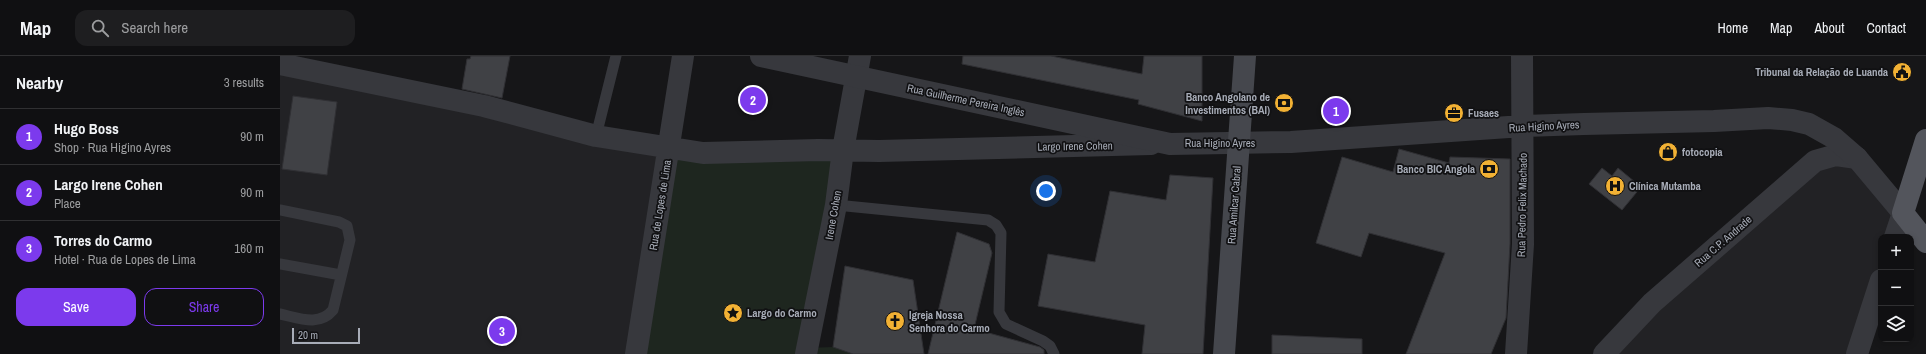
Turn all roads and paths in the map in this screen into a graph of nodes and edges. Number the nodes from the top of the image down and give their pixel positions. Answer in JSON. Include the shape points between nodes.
{"nodes":[{"id":1,"x":616,"y":56,"type":"edge"},
{"id":2,"x":683,"y":56,"type":"edge"},
{"id":3,"x":761,"y":56,"type":"edge"},
{"id":4,"x":1245,"y":56,"type":"edge"},
{"id":5,"x":1522,"y":56,"type":"edge"},
{"id":6,"x":280,"y":64,"type":"edge"},
{"id":7,"x":858,"y":66,"type":"edge"},
{"id":8,"x":1523,"y":126,"type":"junction"},
{"id":9,"x":596,"y":136,"type":"junction"},
{"id":10,"x":1926,"y":140,"type":"edge"},
{"id":11,"x":1170,"y":144,"type":"junction"},
{"id":12,"x":1239,"y":144,"type":"junction"},
{"id":13,"x":669,"y":147,"type":"junction"},
{"id":14,"x":843,"y":150,"type":"junction"},
{"id":15,"x":1857,"y":158,"type":"junction"},
{"id":16,"x":836,"y":205,"type":"junction"},
{"id":17,"x":280,"y":210,"type":"edge"},
{"id":18,"x":1903,"y":213,"type":"junction"},
{"id":19,"x":1896,"y":234,"type":"edge"},
{"id":20,"x":1926,"y":242,"type":"edge"},
{"id":21,"x":280,"y":264,"type":"edge"},
{"id":22,"x":341,"y":275,"type":"junction"},
{"id":23,"x":1878,"y":289,"type":"edge"},
{"id":24,"x":280,"y":314,"type":"edge"},
{"id":25,"x":636,"y":354,"type":"edge"},
{"id":26,"x":806,"y":354,"type":"edge"},
{"id":27,"x":1054,"y":354,"type":"edge"},
{"id":28,"x":1224,"y":354,"type":"edge"},
{"id":29,"x":1516,"y":354,"type":"edge"},
{"id":30,"x":1604,"y":354,"type":"edge"},
{"id":31,"x":1857,"y":354,"type":"edge"}],
"edges":[{"from":1,"to":9,"type":"lane"},
{"from":2,"to":13,"type":"street","name":"Rua de Lopes de Lima"},
{"from":3,"to":7,"type":"street","name":"Rua Guilherme Pereira Inglês"},
{"from":4,"to":12,"type":"main road","name":"Rua Amilcar Cabral"},
{"from":5,"to":8,"type":"street","name":"Rua Pedro Felix Machado"},
{"from":6,"to":9,"type":"street","name":"Largo Irene Cohen","via":[[484,106]]},
{"from":7,"to":11,"type":"street","name":"Rua Guilherme Pereira Inglês"},
{"from":7,"to":14,"type":"street","name":"Irene Cohen"},
{"from":8,"to":12,"type":"street","name":"Rua Higino Ayres"},
{"from":8,"to":15,"type":"street","name":"Rua Higino Ayres","via":[[1768,118],[1792,120],[1809,124],[1834,138]]},
{"from":8,"to":29,"type":"street","name":"Rua Pedro Felix Machado","via":[[1523,244]]},
{"from":9,"to":13,"type":"street","name":"Largo Irene Cohen"},
{"from":10,"to":18,"type":"main road"},
{"from":11,"to":12,"type":"street","name":"Rua Higino Ayres"},
{"from":11,"to":14,"type":"street","name":"Largo Irene Cohen"},
{"from":12,"to":28,"type":"main road","name":"Rua Amilcar Cabral"},
{"from":13,"to":14,"type":"street","name":"Largo Irene Cohen","via":[[703,152]]},
{"from":13,"to":25,"type":"street","name":"Rua de Lopes de Lima"},
{"from":14,"to":16,"type":"street","name":"Irene Cohen"},
{"from":15,"to":18,"type":"street","name":"Rua Higino Ayres"},
{"from":15,"to":30,"type":"street","name":"Rua C.P. Andrade","via":[[1836,155],[1815,161],[1652,303]]},
{"from":16,"to":26,"type":"street","name":"Irene Cohen"},
{"from":16,"to":27,"type":"lane","via":[[988,220],[996,225],[1001,233],[999,312],[1006,324],[1050,346]]},
{"from":17,"to":22,"type":"lane","via":[[339,222],[347,226],[350,240]]},
{"from":18,"to":19,"type":"street"},
{"from":18,"to":20,"type":"main road"},
{"from":21,"to":22,"type":"lane"},
{"from":22,"to":24,"type":"lane","via":[[333,310],[323,320]]},
{"from":23,"to":31,"type":"street"}]}
